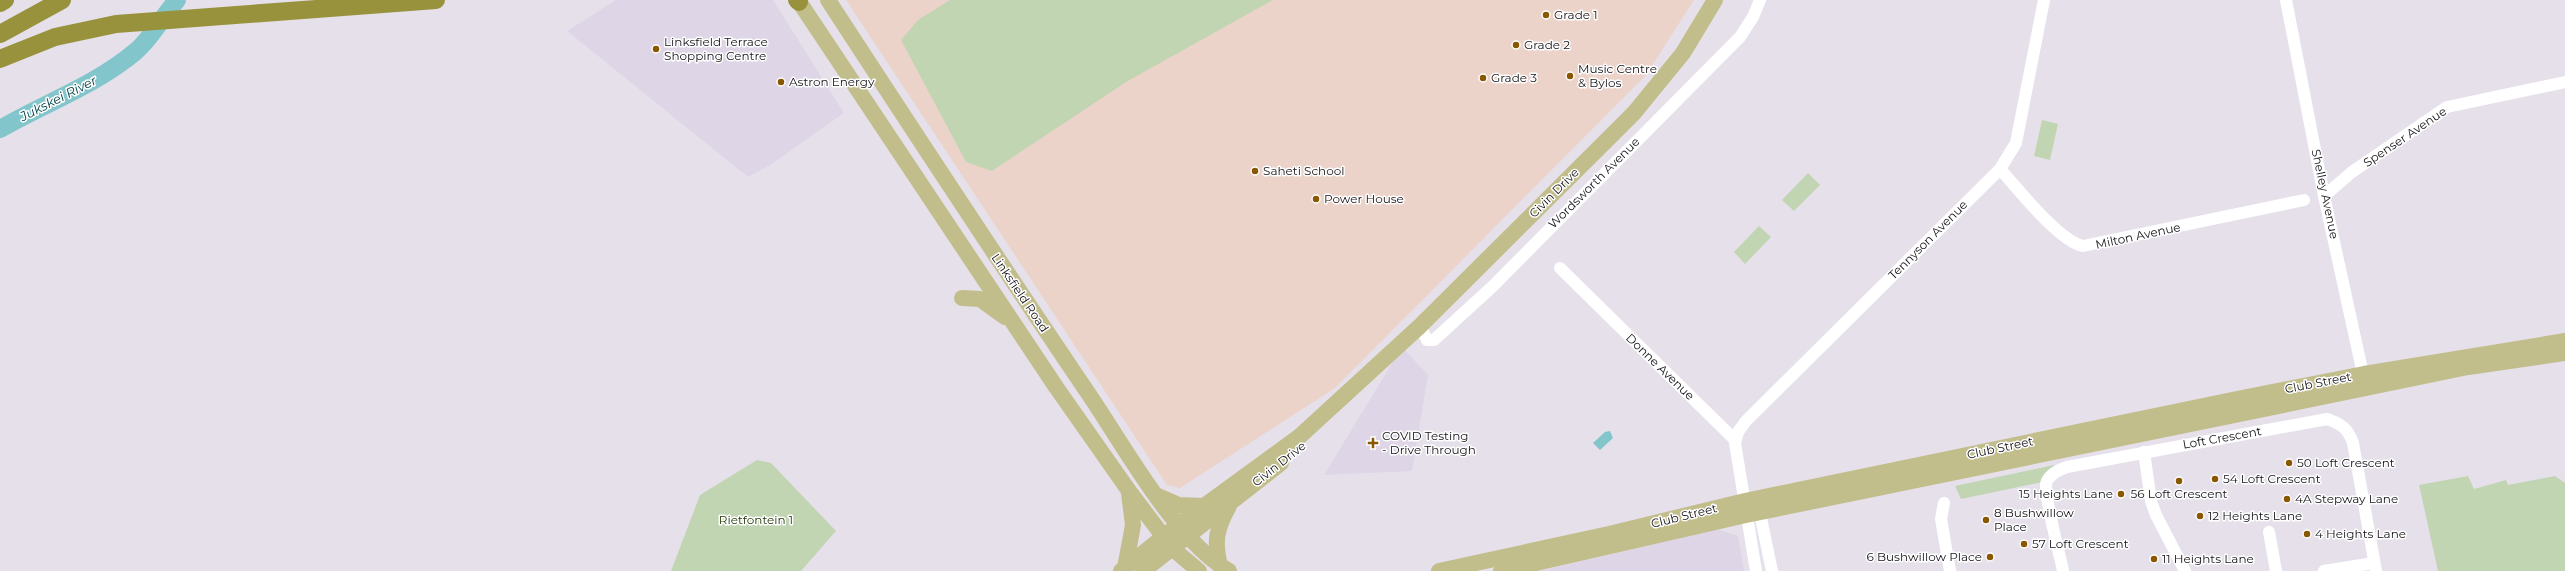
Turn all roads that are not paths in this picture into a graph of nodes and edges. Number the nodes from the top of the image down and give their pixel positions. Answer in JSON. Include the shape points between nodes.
{"nodes":[{"id":1,"x":5,"y":0,"type":"edge"},
{"id":2,"x":62,"y":0,"type":"edge"},
{"id":3,"x":436,"y":0,"type":"edge"},
{"id":4,"x":798,"y":0,"type":"edge"},
{"id":5,"x":828,"y":0,"type":"edge"},
{"id":6,"x":1715,"y":0,"type":"edge"},
{"id":7,"x":1760,"y":0,"type":"edge"},
{"id":8,"x":2044,"y":0,"type":"edge"},
{"id":9,"x":2286,"y":0,"type":"edge"},
{"id":10,"x":0,"y":3,"type":"edge"},
{"id":11,"x":0,"y":34,"type":"edge"},
{"id":12,"x":0,"y":59,"type":"edge"},
{"id":13,"x":2565,"y":82,"type":"edge"},
{"id":14,"x":2000,"y":169,"type":"junction"},
{"id":15,"x":2324,"y":196,"type":"junction"},
{"id":16,"x":2304,"y":200,"type":"dead end"},
{"id":17,"x":1560,"y":268,"type":"dead end"},
{"id":18,"x":962,"y":298,"type":"dead end"},
{"id":19,"x":1015,"y":326,"type":"junction"},
{"id":20,"x":1420,"y":326,"type":"junction"},
{"id":21,"x":2565,"y":341,"type":"edge"},
{"id":22,"x":2565,"y":353,"type":"edge"},
{"id":23,"x":1375,"y":370,"type":"junction"},
{"id":24,"x":2365,"y":381,"type":"junction"},
{"id":25,"x":1735,"y":440,"type":"junction"},
{"id":26,"x":2144,"y":452,"type":"junction"},
{"id":27,"x":1129,"y":492,"type":"junction"},
{"id":28,"x":1157,"y":496,"type":"junction"},
{"id":29,"x":1232,"y":502,"type":"junction"},
{"id":30,"x":1944,"y":503,"type":"dead end"},
{"id":31,"x":1204,"y":506,"type":"junction"},
{"id":32,"x":1752,"y":507,"type":"junction"},
{"id":33,"x":1182,"y":531,"type":"junction"},
{"id":34,"x":2269,"y":532,"type":"dead end"},
{"id":35,"x":1167,"y":542,"type":"junction"},
{"id":36,"x":2375,"y":567,"type":"edge"},
{"id":37,"x":1225,"y":568,"type":"edge"},
{"id":38,"x":1123,"y":569,"type":"edge"},
{"id":39,"x":1143,"y":571,"type":"edge"},
{"id":40,"x":1199,"y":571,"type":"edge"},
{"id":41,"x":1439,"y":571,"type":"edge"},
{"id":42,"x":1501,"y":571,"type":"edge"},
{"id":43,"x":1756,"y":571,"type":"edge"},
{"id":44,"x":1772,"y":571,"type":"edge"},
{"id":45,"x":1950,"y":571,"type":"edge"},
{"id":46,"x":2063,"y":571,"type":"edge"},
{"id":47,"x":2185,"y":571,"type":"edge"},
{"id":48,"x":2276,"y":571,"type":"edge"},
{"id":49,"x":2324,"y":571,"type":"edge"}],
"edges":[{"from":1,"to":10,"type":"highway"},
{"from":2,"to":11,"type":"highway"},
{"from":3,"to":12,"type":"highway","via":[[134,22],[72,33],[31,45]]},
{"from":4,"to":19,"type":"main road","name":"Linksfield Road"},
{"from":5,"to":28,"type":"main road","name":"Linksfield Road","via":[[1004,269]]},
{"from":6,"to":20,"type":"main road","name":"Civin Drive","via":[[1683,53],[1634,113]]},
{"from":7,"to":20,"type":"street","name":"Wordsworth Avenue","via":[[1740,37],[1493,286],[1434,340],[1428,340]]},
{"from":8,"to":14,"type":"street","name":"Tennyson Avenue","via":[[2016,143]]},
{"from":9,"to":15,"type":"street","name":"Shelley Avenue"},
{"from":13,"to":15,"type":"street","name":"Spenser Avenue","via":[[2447,107],[2352,172]]},
{"from":14,"to":16,"type":"street","name":"Milton Avenue","via":[[2055,228],[2071,242],[2083,246]]},
{"from":14,"to":25,"type":"street","name":"Tennyson Avenue","via":[[1746,421]]},
{"from":15,"to":24,"type":"street","name":"Shelley Avenue"},
{"from":17,"to":25,"type":"street","name":"Donne Avenue"},
{"from":18,"to":19,"type":"main road","via":[[980,299]]},
{"from":19,"to":27,"type":"main road","name":"Linksfield Road"},
{"from":20,"to":23,"type":"main road","name":"Civin Drive"},
{"from":21,"to":24,"type":"main road","name":"Club Street"},
{"from":22,"to":24,"type":"main road","name":"Club Street"},
{"from":23,"to":29,"type":"main road","name":"Civin Drive","via":[[1371,380],[1315,435]]},
{"from":23,"to":31,"type":"main road","name":"Civin Drive","via":[[1364,375],[1300,436]]},
{"from":24,"to":32,"type":"main road","name":"Club Street"},
{"from":25,"to":32,"type":"street","via":[[1741,474]]},
{"from":26,"to":36,"type":"street","name":"Loft Crescent","via":[[2327,419],[2340,423],[2349,432],[2353,443]]},
{"from":26,"to":46,"type":"street","name":"Loft Crescent","via":[[2067,466],[2050,477],[2046,491]]},
{"from":26,"to":47,"type":"street","via":[[2151,501]]},
{"from":27,"to":35,"type":"main road","name":"Linksfield Road"},
{"from":27,"to":38,"type":"main road","via":[[1133,525]]},
{"from":28,"to":31,"type":"main road","via":[[1179,505]]},
{"from":28,"to":33,"type":"main road","name":"Linksfield Road"},
{"from":29,"to":33,"type":"main road","name":"Civin Drive"},
{"from":29,"to":37,"type":"main road","via":[[1220,522],[1216,537]]},
{"from":30,"to":45,"type":"street","via":[[1941,519]]},
{"from":31,"to":33,"type":"main road","name":"Civin Drive"},
{"from":32,"to":41,"type":"main road","name":"Club Street","via":[[1609,534]]},
{"from":32,"to":42,"type":"main road","name":"Club Street"},
{"from":32,"to":43,"type":"street"},
{"from":32,"to":44,"type":"street"},
{"from":33,"to":35,"type":"main road","name":"Civin Drive"},
{"from":33,"to":37,"type":"main road","name":"Linksfield Road"},
{"from":34,"to":48,"type":"street"},
{"from":35,"to":38,"type":"main road"},
{"from":35,"to":39,"type":"main road"},
{"from":35,"to":40,"type":"main road","name":"Linksfield Road"},
{"from":36,"to":49,"type":"street"}]}
